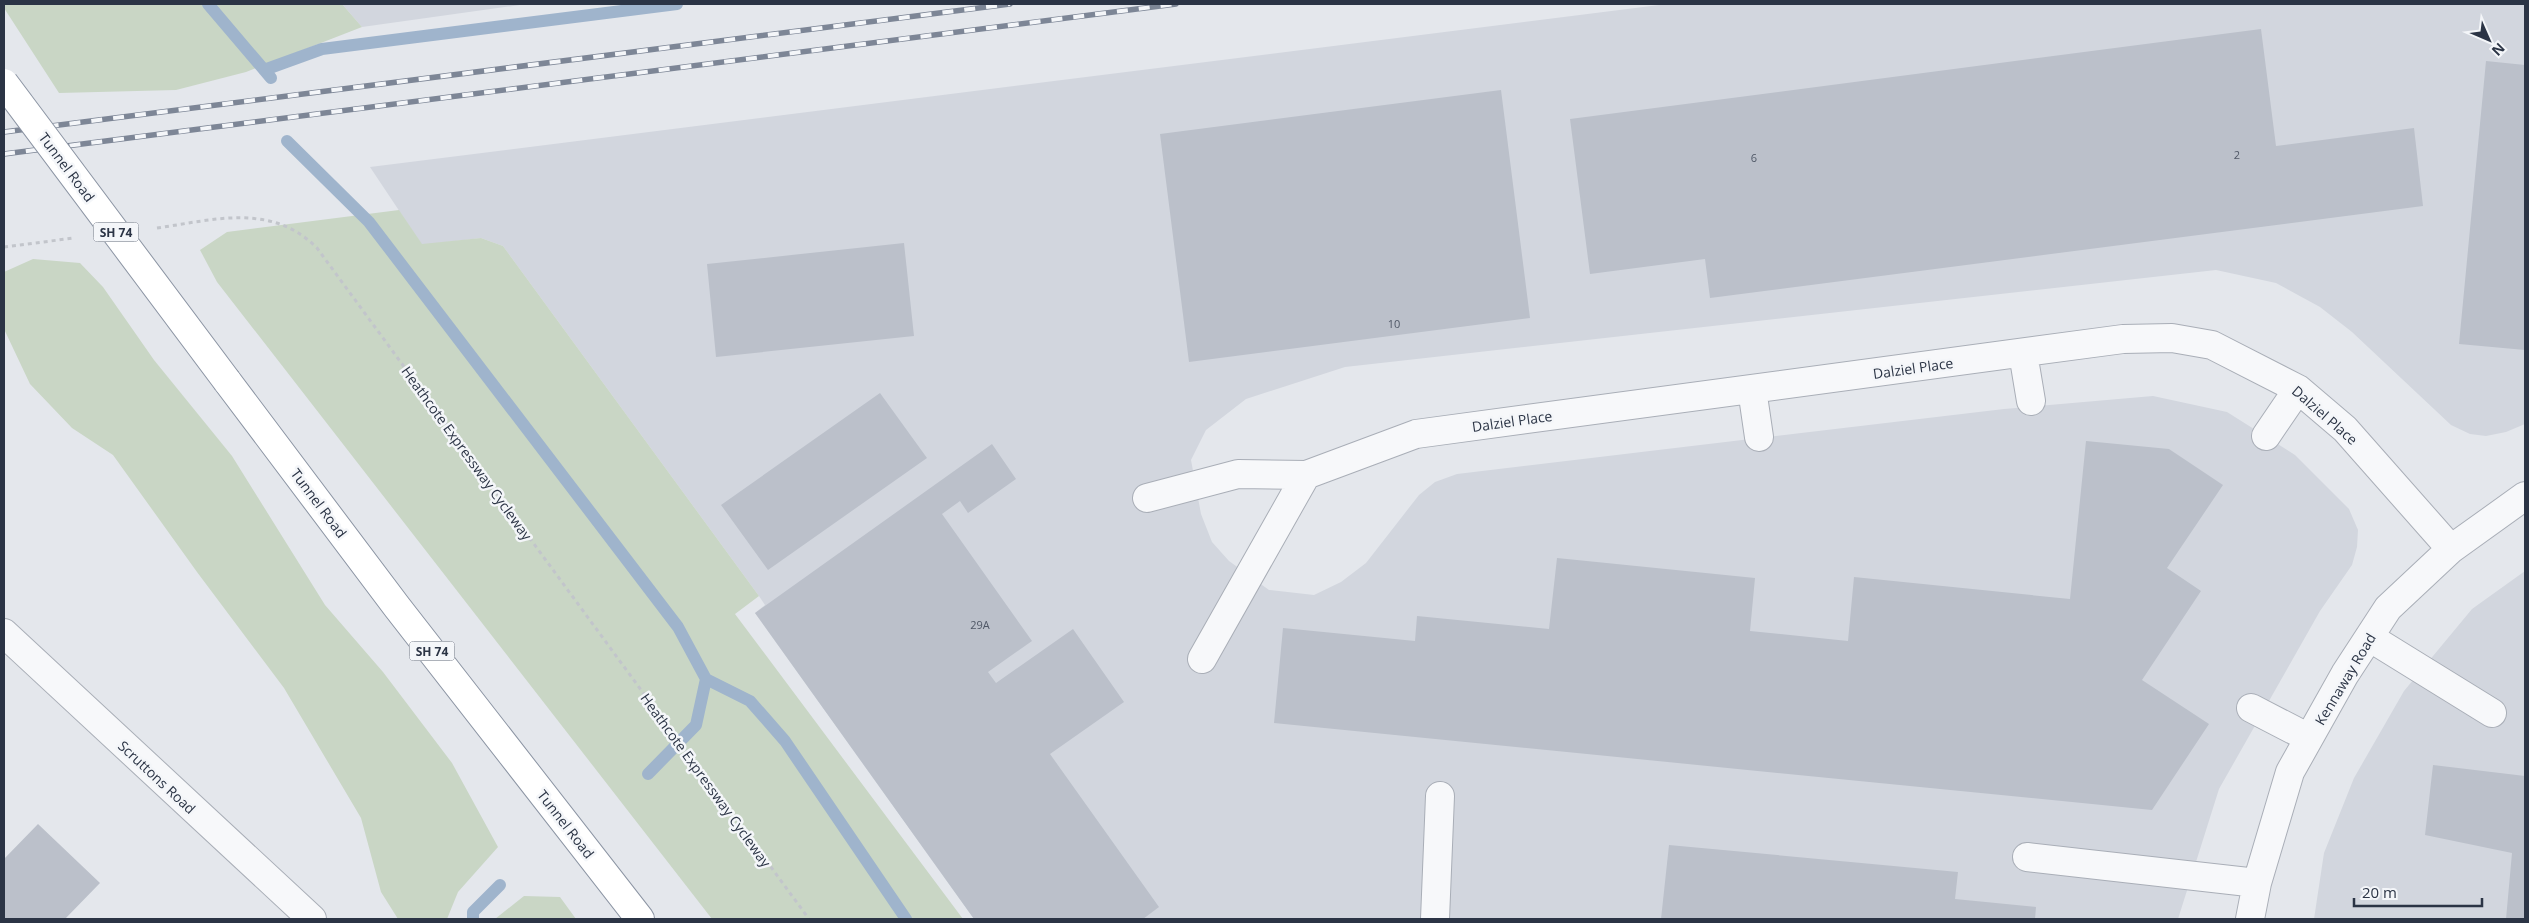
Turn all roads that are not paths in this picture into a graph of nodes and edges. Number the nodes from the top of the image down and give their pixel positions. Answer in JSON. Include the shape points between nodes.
{"nodes":[{"id":1,"x":4,"y":83,"type":"edge"},
{"id":2,"x":2023,"y":353,"type":"junction"},
{"id":3,"x":1752,"y":389,"type":"junction"},
{"id":4,"x":2298,"y":389,"type":"junction"},
{"id":5,"x":2031,"y":402,"type":"dead end"},
{"id":6,"x":2266,"y":436,"type":"dead end"},
{"id":7,"x":1759,"y":437,"type":"dead end"},
{"id":8,"x":1306,"y":476,"type":"junction"},
{"id":9,"x":2525,"y":496,"type":"edge"},
{"id":10,"x":1147,"y":498,"type":"dead end"},
{"id":11,"x":2451,"y":548,"type":"junction"},
{"id":12,"x":4,"y":633,"type":"edge"},
{"id":13,"x":2369,"y":638,"type":"junction"},
{"id":14,"x":1202,"y":659,"type":"dead end"},
{"id":15,"x":2251,"y":708,"type":"dead end"},
{"id":16,"x":2492,"y":713,"type":"dead end"},
{"id":17,"x":2309,"y":738,"type":"junction"},
{"id":18,"x":1440,"y":796,"type":"dead end"},
{"id":19,"x":2027,"y":857,"type":"dead end"},
{"id":20,"x":2257,"y":883,"type":"junction"},
{"id":21,"x":312,"y":919,"type":"edge"},
{"id":22,"x":640,"y":919,"type":"edge"},
{"id":23,"x":1435,"y":919,"type":"edge"},
{"id":24,"x":2250,"y":919,"type":"edge"}],
"edges":[{"from":1,"to":22,"type":"highway","name":"Tunnel Road","number":"SH 74","bridge":true,"via":[[397,607]]},
{"from":2,"to":3,"type":"street","name":"Dalziel Place"},
{"from":2,"to":4,"type":"street","name":"Dalziel Place","via":[[2123,339],[2172,338],[2212,345]]},
{"from":2,"to":5,"type":"street"},
{"from":3,"to":7,"type":"street"},
{"from":3,"to":8,"type":"street","name":"Dalziel Place","via":[[1416,434]]},
{"from":4,"to":6,"type":"street"},
{"from":4,"to":11,"type":"street","name":"Dalziel Place","via":[[2345,429]]},
{"from":8,"to":10,"type":"street","via":[[1238,474]]},
{"from":8,"to":14,"type":"street"},
{"from":9,"to":11,"type":"street","name":"Kennaway Road"},
{"from":11,"to":13,"type":"street","name":"Kennaway Road","via":[[2388,608]]},
{"from":12,"to":21,"type":"street","name":"Scruttons Road"},
{"from":13,"to":16,"type":"street"},
{"from":13,"to":17,"type":"street","name":"Kennaway Road"},
{"from":15,"to":17,"type":"street"},
{"from":17,"to":20,"type":"street","name":"Kennaway Road","via":[[2290,772]]},
{"from":18,"to":23,"type":"street"},
{"from":19,"to":20,"type":"street"},
{"from":20,"to":24,"type":"street","name":"Kennaway Road"}]}
